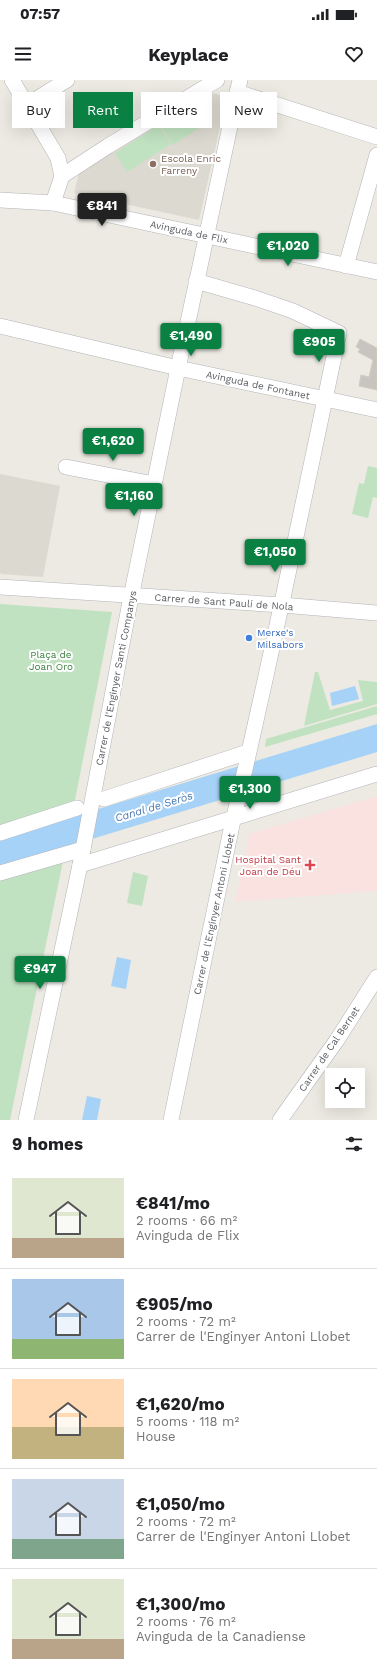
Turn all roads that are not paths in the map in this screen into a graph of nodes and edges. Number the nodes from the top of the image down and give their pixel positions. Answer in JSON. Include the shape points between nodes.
{"nodes":[{"id":1,"x":12,"y":80,"type":"edge"},
{"id":2,"x":67,"y":80,"type":"edge"},
{"id":3,"x":217,"y":80,"type":"edge"},
{"id":4,"x":238,"y":86,"type":"edge"},
{"id":5,"x":19,"y":92,"type":"edge"},
{"id":6,"x":48,"y":92,"type":"edge"},
{"id":7,"x":40,"y":128,"type":"edge"},
{"id":8,"x":377,"y":137,"type":"edge"},
{"id":9,"x":377,"y":155,"type":"edge"},
{"id":10,"x":62,"y":176,"type":"junction"},
{"id":11,"x":0,"y":200,"type":"edge"},
{"id":12,"x":53,"y":203,"type":"junction"},
{"id":13,"x":205,"y":236,"type":"junction"},
{"id":14,"x":346,"y":266,"type":"junction"},
{"id":15,"x":377,"y":272,"type":"edge"},
{"id":16,"x":196,"y":281,"type":"junction"},
{"id":17,"x":0,"y":326,"type":"edge"},
{"id":18,"x":178,"y":368,"type":"junction"},
{"id":19,"x":325,"y":400,"type":"junction"},
{"id":20,"x":377,"y":410,"type":"edge"},
{"id":21,"x":66,"y":467,"type":"dead end"},
{"id":22,"x":154,"y":484,"type":"junction"},
{"id":23,"x":0,"y":587,"type":"edge"},
{"id":24,"x":132,"y":596,"type":"junction"},
{"id":25,"x":282,"y":605,"type":"junction"},
{"id":26,"x":377,"y":613,"type":"edge"},
{"id":27,"x":248,"y":752,"type":"junction"},
{"id":28,"x":377,"y":774,"type":"edge"},
{"id":29,"x":98,"y":801,"type":"junction"},
{"id":30,"x":77,"y":808,"type":"dead end"},
{"id":31,"x":234,"y":818,"type":"junction"},
{"id":32,"x":0,"y":833,"type":"edge"},
{"id":33,"x":83,"y":849,"type":"junction"},
{"id":34,"x":80,"y":865,"type":"junction"},
{"id":35,"x":0,"y":873,"type":"edge"},
{"id":36,"x":377,"y":977,"type":"edge"},
{"id":37,"x":26,"y":1120,"type":"edge"},
{"id":38,"x":170,"y":1120,"type":"edge"},
{"id":39,"x":280,"y":1120,"type":"edge"}],
"edges":[{"from":1,"to":5,"type":"street"},
{"from":2,"to":6,"type":"street"},
{"from":3,"to":10,"type":"street"},
{"from":4,"to":8,"type":"street"},
{"from":4,"to":13,"type":"street","name":"Carrer de l'Enginyer Santi Companys"},
{"from":7,"to":10,"type":"street","via":[[58,158]]},
{"from":9,"to":14,"type":"street"},
{"from":10,"to":12,"type":"street"},
{"from":11,"to":12,"type":"street","name":"Avinguda de Flix"},
{"from":12,"to":13,"type":"street","name":"Avinguda de Flix"},
{"from":13,"to":14,"type":"street","name":"Avinguda de Flix"},
{"from":13,"to":16,"type":"street","name":"Carrer de l'Enginyer Santi Companys"},
{"from":14,"to":15,"type":"street","name":"Avinguda de Flix"},
{"from":16,"to":18,"type":"street","name":"Carrer de l'Enginyer Santi Companys"},
{"from":16,"to":19,"type":"street","name":"Carrer de l'Enginyer Antoni Llobet","via":[[293,311],[340,333]]},
{"from":17,"to":18,"type":"street","name":"Avinguda de Fontanet"},
{"from":18,"to":19,"type":"street","name":"Avinguda de Fontanet"},
{"from":18,"to":22,"type":"street","name":"Carrer de l'Enginyer Santi Companys"},
{"from":19,"to":20,"type":"street","name":"Avinguda de Fontanet"},
{"from":19,"to":25,"type":"street","name":"Carrer de l'Enginyer Antoni Llobet"},
{"from":21,"to":22,"type":"street"},
{"from":22,"to":24,"type":"street","name":"Carrer de l'Enginyer Santi Companys"},
{"from":23,"to":24,"type":"street","name":"Carrer de Sant Paulí de Nola"},
{"from":24,"to":25,"type":"street","name":"Carrer de Sant Paulí de Nola"},
{"from":24,"to":29,"type":"street","name":"Carrer de l'Enginyer Santi Companys"},
{"from":25,"to":26,"type":"street","name":"Carrer de Sant Paulí de Nola"},
{"from":25,"to":27,"type":"street","name":"Carrer de l'Enginyer Antoni Llobet"},
{"from":27,"to":29,"type":"street"},
{"from":27,"to":31,"type":"street","name":"Carrer de l'Enginyer Antoni Llobet"},
{"from":28,"to":31,"type":"street"},
{"from":29,"to":33,"type":"street","name":"Carrer de l'Enginyer Santi Companys"},
{"from":30,"to":32,"type":"street"},
{"from":31,"to":34,"type":"street"},
{"from":31,"to":38,"type":"street","name":"Carrer de l'Enginyer Antoni Llobet"},
{"from":33,"to":34,"type":"street","name":"Carrer de l'Enginyer Santi Companys"},
{"from":33,"to":35,"type":"street"},
{"from":34,"to":37,"type":"street","name":"Carrer de l'Enginyer Santi Companys"},
{"from":36,"to":39,"type":"street","name":"Carrer de Cal Bernet","via":[[337,1040]]}]}
